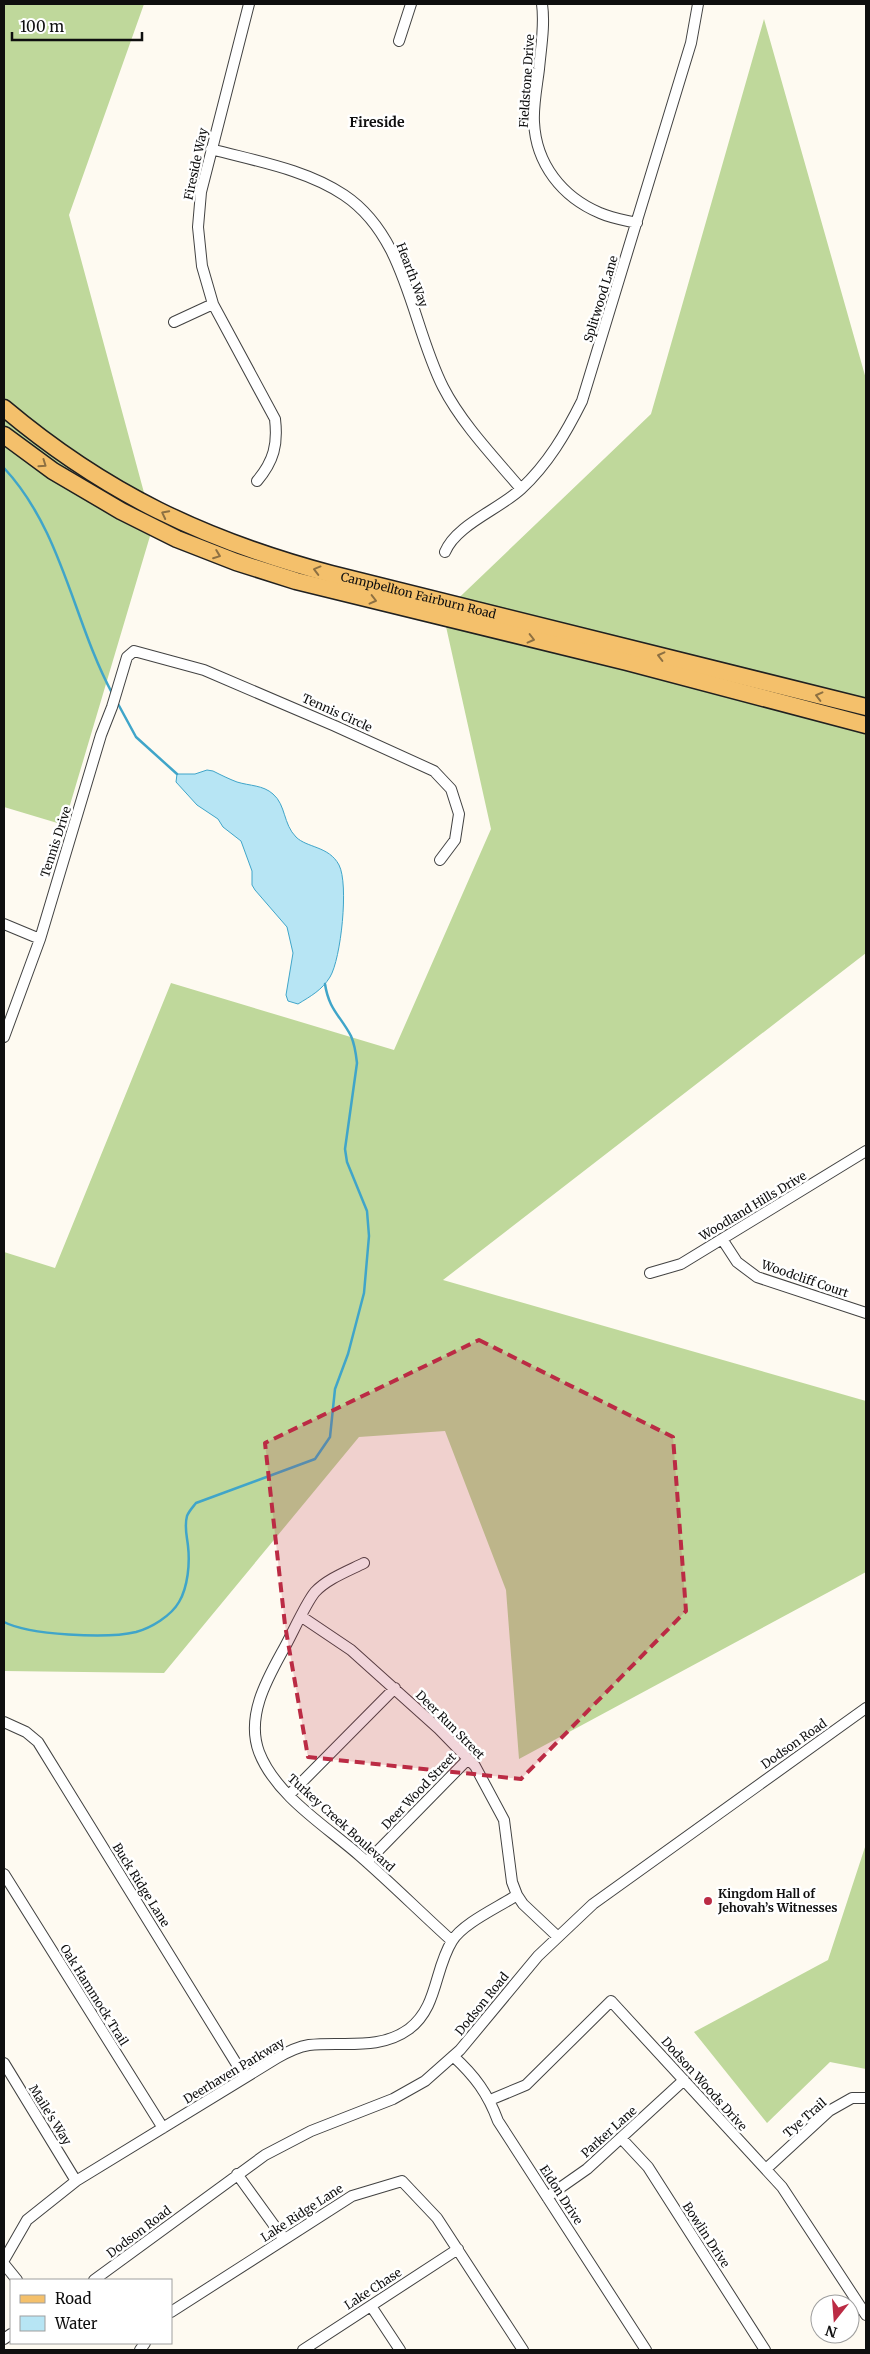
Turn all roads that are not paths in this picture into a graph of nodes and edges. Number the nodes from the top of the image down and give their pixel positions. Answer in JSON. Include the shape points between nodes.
{"nodes":[{"id":1,"x":250,"y":4,"type":"edge"},
{"id":2,"x":411,"y":4,"type":"edge"},
{"id":3,"x":542,"y":4,"type":"edge"},
{"id":4,"x":698,"y":4,"type":"edge"},
{"id":5,"x":399,"y":41,"type":"dead end"},
{"id":6,"x":211,"y":149,"type":"junction"},
{"id":7,"x":636,"y":223,"type":"junction"},
{"id":8,"x":213,"y":304,"type":"junction"},
{"id":9,"x":174,"y":322,"type":"dead end"},
{"id":10,"x":4,"y":408,"type":"edge"},
{"id":11,"x":4,"y":435,"type":"edge"},
{"id":12,"x":257,"y":481,"type":"dead end"},
{"id":13,"x":521,"y":489,"type":"junction"},
{"id":14,"x":445,"y":552,"type":"dead end"},
{"id":15,"x":130,"y":653,"type":"joint"},
{"id":16,"x":866,"y":707,"type":"edge"},
{"id":17,"x":866,"y":725,"type":"edge"},
{"id":18,"x":440,"y":860,"type":"dead end"},
{"id":19,"x":4,"y":924,"type":"edge"},
{"id":20,"x":40,"y":939,"type":"junction"},
{"id":21,"x":4,"y":1037,"type":"edge"},
{"id":22,"x":866,"y":1151,"type":"edge"},
{"id":23,"x":722,"y":1239,"type":"junction"},
{"id":24,"x":650,"y":1273,"type":"dead end"},
{"id":25,"x":866,"y":1313,"type":"edge"},
{"id":26,"x":364,"y":1563,"type":"dead end"},
{"id":27,"x":302,"y":1618,"type":"junction"},
{"id":28,"x":394,"y":1688,"type":"junction"},
{"id":29,"x":866,"y":1708,"type":"edge"},
{"id":30,"x":4,"y":1722,"type":"edge"},
{"id":31,"x":468,"y":1759,"type":"junction"},
{"id":32,"x":289,"y":1795,"type":"junction"},
{"id":33,"x":366,"y":1862,"type":"junction"},
{"id":34,"x":4,"y":1874,"type":"edge"},
{"id":35,"x":517,"y":1895,"type":"junction"},
{"id":36,"x":558,"y":1936,"type":"junction"},
{"id":37,"x":452,"y":1941,"type":"junction"},
{"id":38,"x":453,"y":2056,"type":"junction"},
{"id":39,"x":4,"y":2064,"type":"edge"},
{"id":40,"x":244,"y":2076,"type":"junction"},
{"id":41,"x":684,"y":2080,"type":"junction"},
{"id":42,"x":866,"y":2098,"type":"edge"},
{"id":43,"x":490,"y":2100,"type":"junction"},
{"id":44,"x":162,"y":2128,"type":"junction"},
{"id":45,"x":621,"y":2138,"type":"junction"},
{"id":46,"x":766,"y":2169,"type":"junction"},
{"id":47,"x":237,"y":2174,"type":"junction"},
{"id":48,"x":76,"y":2181,"type":"junction"},
{"id":49,"x":547,"y":2197,"type":"junction"},
{"id":50,"x":284,"y":2239,"type":"junction"},
{"id":51,"x":458,"y":2250,"type":"junction"},
{"id":52,"x":4,"y":2260,"type":"edge"},
{"id":53,"x":4,"y":2264,"type":"edge"},
{"id":54,"x":16,"y":2279,"type":"edge"},
{"id":55,"x":95,"y":2279,"type":"edge"},
{"id":56,"x":371,"y":2306,"type":"junction"},
{"id":57,"x":172,"y":2311,"type":"edge"},
{"id":58,"x":866,"y":2315,"type":"edge"},
{"id":59,"x":303,"y":2350,"type":"edge"},
{"id":60,"x":400,"y":2350,"type":"edge"},
{"id":61,"x":523,"y":2350,"type":"edge"},
{"id":62,"x":646,"y":2350,"type":"edge"},
{"id":63,"x":765,"y":2350,"type":"edge"}],
"edges":[{"from":1,"to":6,"type":"street","name":"Fireside Way"},
{"from":2,"to":5,"type":"street"},
{"from":3,"to":7,"type":"street","name":"Fieldstone Drive","via":[[543,30],[534,121],[536,142],[543,162],[558,185],[580,203],[601,214]]},
{"from":4,"to":7,"type":"street","name":"Splitwood Lane","via":[[691,43]]},
{"from":6,"to":8,"type":"street","name":"Fireside Way","via":[[201,192],[198,228],[202,266]]},
{"from":6,"to":13,"type":"street","name":"Hearth Way","via":[[318,180],[344,195],[369,216],[394,256],[443,389],[464,420]]},
{"from":7,"to":13,"type":"street","name":"Splitwood Lane","via":[[582,400],[567,431],[546,462]]},
{"from":8,"to":9,"type":"street"},
{"from":8,"to":12,"type":"street","name":"Fireside Way","via":[[275,419],[278,437],[275,453],[268,469]]},
{"from":16,"to":10,"type":"main road","name":"Campbellton Fairburn Road","one_way":true,"via":[[270,557],[193,528],[117,489],[65,455]]},
{"from":11,"to":17,"type":"main road","name":"Campbellton Fairburn Road","one_way":true,"via":[[53,471],[121,511],[177,539],[236,562],[318,587],[627,662]]},
{"from":13,"to":14,"type":"street","name":"Splitwood Lane","via":[[494,511],[458,532]]},
{"from":15,"to":18,"type":"street","name":"Tennis Circle","via":[[139,651],[204,670],[434,771],[451,789],[459,814],[455,840]]},
{"from":15,"to":20,"type":"street","name":"Tennis Drive","via":[[101,735]]},
{"from":19,"to":20,"type":"street"},
{"from":20,"to":21,"type":"street","name":"Tennis Drive"},
{"from":22,"to":23,"type":"street","name":"Woodland Hills Drive"},
{"from":23,"to":24,"type":"street","name":"Woodland Hills Drive","via":[[681,1264]]},
{"from":23,"to":25,"type":"street","name":"Woodcliff Court","via":[[736,1262],[757,1277]]},
{"from":26,"to":27,"type":"street","name":"Turkey Creek Boulevard","via":[[315,1592]]},
{"from":27,"to":28,"type":"street","name":"Deer Run Street","via":[[351,1650]]},
{"from":27,"to":32,"type":"street","name":"Turkey Creek Boulevard","via":[[265,1683],[257,1706],[255,1727],[258,1750],[269,1771]]},
{"from":28,"to":31,"type":"street","name":"Deer Run Street"},
{"from":28,"to":32,"type":"street"},
{"from":29,"to":36,"type":"street","name":"Dodson Road","via":[[628,1877]]},
{"from":30,"to":40,"type":"street","name":"Buck Ridge Lane","via":[[26,1732],[38,1742]]},
{"from":31,"to":33,"type":"street","name":"Deer Wood Street"},
{"from":31,"to":35,"type":"street","name":"Deer Run Street","via":[[504,1820],[512,1882]]},
{"from":32,"to":33,"type":"street","name":"Turkey Creek Boulevard"},
{"from":33,"to":37,"type":"street","name":"Turkey Creek Boulevard"},
{"from":34,"to":44,"type":"street","name":"Oak Hammock Trail"},
{"from":35,"to":36,"type":"street","name":"Deer Run Street"},
{"from":35,"to":37,"type":"street","name":"Deerhaven Parkway","via":[[462,1930]]},
{"from":36,"to":38,"type":"street","name":"Dodson Road"},
{"from":37,"to":40,"type":"street","name":"Deerhaven Parkway","via":[[430,2002],[422,2017],[409,2029],[390,2040],[375,2043],[307,2045],[290,2050]]},
{"from":38,"to":43,"type":"street","name":"Eldon Drive","via":[[475,2076]]},
{"from":38,"to":47,"type":"street","name":"Dodson Road","via":[[425,2081],[393,2099],[311,2131]]},
{"from":39,"to":48,"type":"street","name":"Maile's Way"},
{"from":40,"to":44,"type":"street","name":"Deerhaven Parkway"},
{"from":41,"to":43,"type":"street","name":"Dodson Woods Drive","via":[[611,2000],[526,2085]]},
{"from":41,"to":45,"type":"street","name":"Parker Lane"},
{"from":41,"to":46,"type":"street","name":"Dodson Woods Drive"},
{"from":42,"to":46,"type":"street","name":"Tye Trail","via":[[852,2098],[829,2111]]},
{"from":43,"to":49,"type":"street","name":"Eldon Drive","via":[[498,2121]]},
{"from":44,"to":48,"type":"street","name":"Deerhaven Parkway"},
{"from":45,"to":49,"type":"street","name":"Parker Lane","via":[[587,2169]]},
{"from":45,"to":63,"type":"street","name":"Bowlin Drive","via":[[648,2167]]},
{"from":46,"to":58,"type":"street","name":"Dodson Woods Drive"},
{"from":47,"to":50,"type":"street"},
{"from":47,"to":55,"type":"street","name":"Dodson Road"},
{"from":48,"to":52,"type":"street","name":"Deerhaven Parkway","via":[[27,2220]]},
{"from":49,"to":62,"type":"street","name":"Eldon Drive"},
{"from":50,"to":51,"type":"street","name":"Lake Ridge Lane","via":[[352,2196],[402,2181],[437,2218]]},
{"from":50,"to":57,"type":"street","name":"Lake Ridge Lane"},
{"from":51,"to":56,"type":"street","name":"Lake Chase"},
{"from":51,"to":61,"type":"street","name":"Lake Ridge Lane"},
{"from":53,"to":54,"type":"street"},
{"from":56,"to":59,"type":"street","name":"Lake Chase"},
{"from":56,"to":60,"type":"street"}]}
